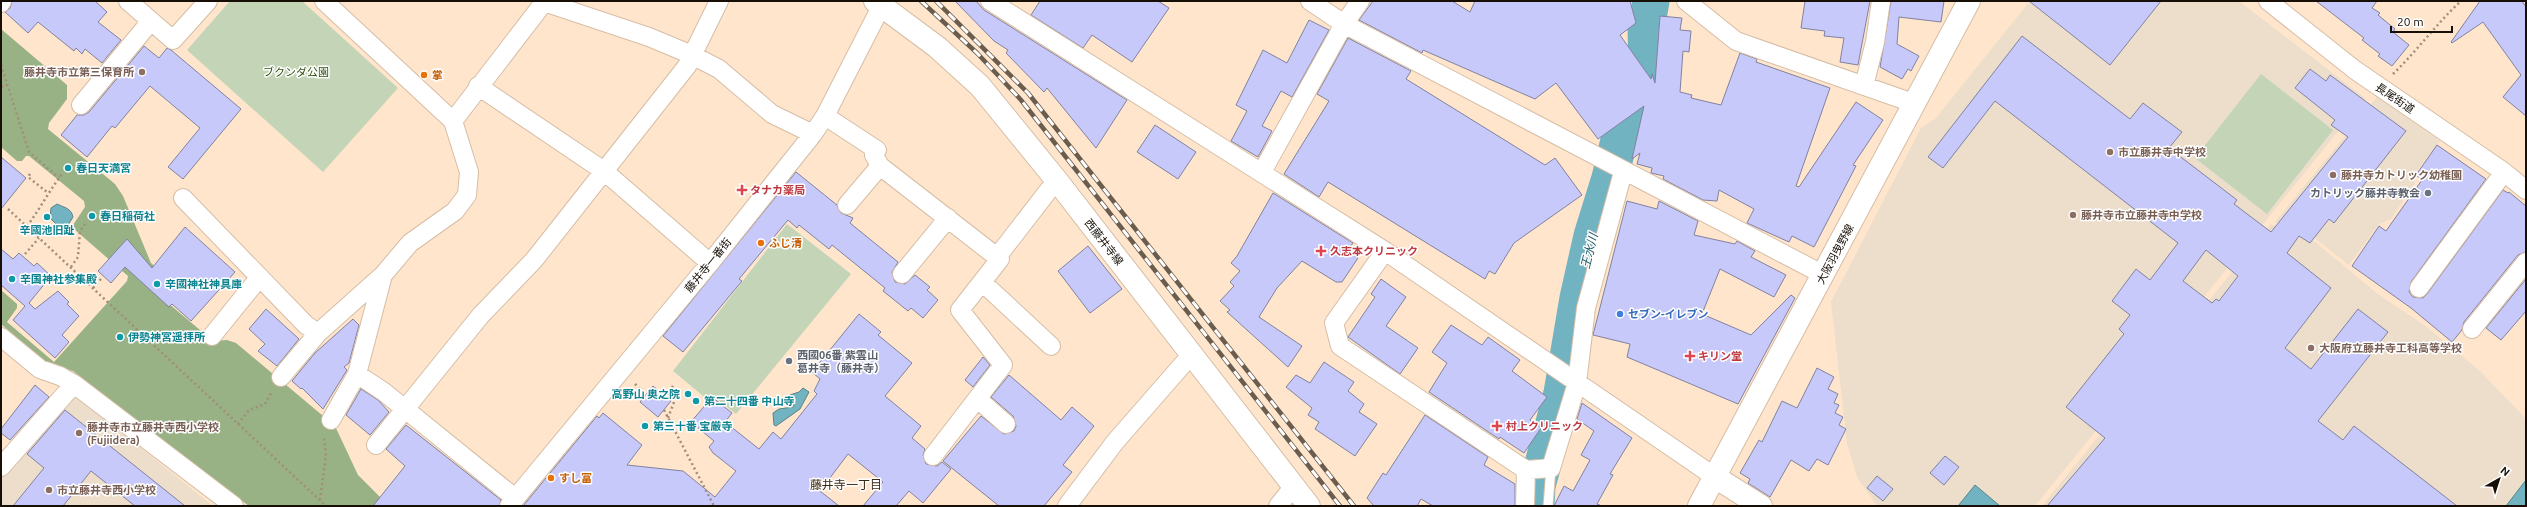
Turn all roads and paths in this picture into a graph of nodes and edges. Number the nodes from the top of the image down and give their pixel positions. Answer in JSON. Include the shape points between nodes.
{"nodes":[{"id":1,"x":128,"y":1,"type":"edge"},
{"id":2,"x":208,"y":1,"type":"edge"},
{"id":3,"x":324,"y":1,"type":"edge"},
{"id":4,"x":719,"y":1,"type":"edge"},
{"id":5,"x":990,"y":1,"type":"edge"},
{"id":6,"x":1310,"y":1,"type":"edge"},
{"id":7,"x":1360,"y":1,"type":"edge"},
{"id":8,"x":1686,"y":1,"type":"edge"},
{"id":9,"x":1881,"y":1,"type":"edge"},
{"id":10,"x":1969,"y":1,"type":"edge"},
{"id":11,"x":2268,"y":1,"type":"edge"},
{"id":12,"x":2460,"y":1,"type":"edge"},
{"id":13,"x":538,"y":3,"type":"edge"},
{"id":14,"x":880,"y":3,"type":"edge"},
{"id":15,"x":151,"y":21,"type":"junction"},
{"id":16,"x":1344,"y":24,"type":"junction"},
{"id":17,"x":692,"y":55,"type":"junction"},
{"id":18,"x":1,"y":65,"type":"edge"},
{"id":19,"x":7,"y":85,"type":"junction"},
{"id":20,"x":478,"y":86,"type":"junction"},
{"id":21,"x":1864,"y":86,"type":"junction"},
{"id":22,"x":1,"y":87,"type":"edge"},
{"id":23,"x":2380,"y":87,"type":"junction"},
{"id":24,"x":1913,"y":103,"type":"junction"},
{"id":25,"x":81,"y":105,"type":"dead end"},
{"id":26,"x":825,"y":116,"type":"junction"},
{"id":27,"x":453,"y":122,"type":"junction"},
{"id":28,"x":813,"y":134,"type":"junction"},
{"id":29,"x":880,"y":166,"type":"junction"},
{"id":30,"x":604,"y":171,"type":"junction"},
{"id":31,"x":1262,"y":172,"type":"junction"},
{"id":32,"x":1623,"y":172,"type":"junction"},
{"id":33,"x":2504,"y":172,"type":"junction"},
{"id":34,"x":30,"y":174,"type":"dead end"},
{"id":35,"x":62,"y":174,"type":"dead end"},
{"id":36,"x":59,"y":178,"type":"junction"},
{"id":37,"x":1058,"y":182,"type":"junction"},
{"id":38,"x":2526,"y":190,"type":"edge"},
{"id":39,"x":47,"y":192,"type":"junction"},
{"id":40,"x":183,"y":198,"type":"dead end"},
{"id":41,"x":847,"y":205,"type":"dead end"},
{"id":42,"x":8,"y":209,"type":"dead end"},
{"id":43,"x":948,"y":218,"type":"junction"},
{"id":44,"x":85,"y":224,"type":"dead end"},
{"id":45,"x":26,"y":226,"type":"junction"},
{"id":46,"x":39,"y":238,"type":"junction"},
{"id":47,"x":1385,"y":250,"type":"junction"},
{"id":48,"x":25,"y":254,"type":"dead end"},
{"id":49,"x":998,"y":257,"type":"junction"},
{"id":50,"x":2526,"y":262,"type":"edge"},
{"id":51,"x":710,"y":263,"type":"junction"},
{"id":52,"x":71,"y":268,"type":"junction"},
{"id":53,"x":902,"y":274,"type":"dead end"},
{"id":54,"x":383,"y":275,"type":"junction"},
{"id":55,"x":1824,"y":275,"type":"junction"},
{"id":56,"x":259,"y":278,"type":"junction"},
{"id":57,"x":101,"y":279,"type":"dead end"},
{"id":58,"x":982,"y":282,"type":"junction"},
{"id":59,"x":94,"y":288,"type":"junction"},
{"id":60,"x":2419,"y":288,"type":"dead end"},
{"id":61,"x":2472,"y":329,"type":"dead end"},
{"id":62,"x":318,"y":333,"type":"junction"},
{"id":63,"x":212,"y":336,"type":"dead end"},
{"id":64,"x":1,"y":337,"type":"edge"},
{"id":65,"x":1051,"y":346,"type":"dead end"},
{"id":66,"x":1191,"y":355,"type":"junction"},
{"id":67,"x":357,"y":374,"type":"junction"},
{"id":68,"x":281,"y":377,"type":"joint"},
{"id":69,"x":1577,"y":383,"type":"junction"},
{"id":70,"x":74,"y":384,"type":"junction"},
{"id":71,"x":673,"y":386,"type":"dead end"},
{"id":72,"x":979,"y":396,"type":"junction"},
{"id":73,"x":404,"y":409,"type":"junction"},
{"id":74,"x":664,"y":410,"type":"dead end"},
{"id":75,"x":668,"y":418,"type":"junction"},
{"id":76,"x":331,"y":420,"type":"joint"},
{"id":77,"x":238,"y":424,"type":"junction"},
{"id":78,"x":1006,"y":424,"type":"dead end"},
{"id":79,"x":376,"y":446,"type":"dead end"},
{"id":80,"x":933,"y":456,"type":"dead end"},
{"id":81,"x":1,"y":468,"type":"edge"},
{"id":82,"x":1551,"y":468,"type":"junction"},
{"id":83,"x":1526,"y":470,"type":"junction"},
{"id":84,"x":1715,"y":477,"type":"junction"},
{"id":85,"x":1294,"y":486,"type":"junction"},
{"id":86,"x":320,"y":500,"type":"junction"},
{"id":87,"x":512,"y":502,"type":"edge"},
{"id":88,"x":234,"y":506,"type":"edge"},
{"id":89,"x":326,"y":506,"type":"edge"},
{"id":90,"x":714,"y":506,"type":"edge"},
{"id":91,"x":1067,"y":506,"type":"edge"},
{"id":92,"x":1278,"y":506,"type":"edge"},
{"id":93,"x":1309,"y":506,"type":"edge"},
{"id":94,"x":1525,"y":506,"type":"edge"},
{"id":95,"x":1548,"y":506,"type":"edge"},
{"id":96,"x":1699,"y":506,"type":"edge"},
{"id":97,"x":1761,"y":506,"type":"edge"}],
"edges":[{"from":1,"to":15,"type":"street"},
{"from":2,"to":15,"type":"street","via":[[173,40]]},
{"from":3,"to":27,"type":"street"},
{"from":4,"to":17,"type":"street"},
{"from":5,"to":31,"type":"street"},
{"from":6,"to":16,"type":"street"},
{"from":7,"to":16,"type":"street"},
{"from":8,"to":21,"type":"street","via":[[1736,41]]},
{"from":9,"to":21,"type":"street","via":[[1875,42]]},
{"from":10,"to":24,"type":"main road","name":"大阪羽曳野線"},
{"from":11,"to":23,"type":"street","name":"長尾街道"},
{"from":12,"to":23,"type":"path","via":[[2438,23],[2421,47]]},
{"from":13,"to":17,"type":"street","via":[[649,37]]},
{"from":13,"to":20,"type":"street"},
{"from":14,"to":26,"type":"street","name":"藤井寺一番街"},
{"from":14,"to":37,"type":"main road","name":"西藤井寺線","via":[[937,47],[980,86]]},
{"from":15,"to":25,"type":"street"},
{"from":16,"to":31,"type":"street"},
{"from":16,"to":32,"type":"street"},
{"from":17,"to":28,"type":"street","via":[[719,69],[772,114]]},
{"from":17,"to":30,"type":"street","via":[[687,66]]},
{"from":18,"to":19,"type":"path"},
{"from":19,"to":22,"type":"path"},
{"from":19,"to":36,"type":"path","via":[[29,152]]},
{"from":20,"to":27,"type":"street"},
{"from":20,"to":30,"type":"street"},
{"from":21,"to":24,"type":"street"},
{"from":23,"to":33,"type":"street","name":"長尾街道"},
{"from":24,"to":55,"type":"main road","name":"大阪羽曳野線"},
{"from":26,"to":28,"type":"street","name":"藤井寺一番街"},
{"from":26,"to":29,"type":"street","via":[[877,150],[874,155]]},
{"from":27,"to":54,"type":"street","via":[[469,172],[467,196],[455,211],[410,243]]},
{"from":28,"to":51,"type":"street","name":"藤井寺一番街"},
{"from":29,"to":41,"type":"street"},
{"from":29,"to":43,"type":"street"},
{"from":30,"to":51,"type":"street"},
{"from":30,"to":73,"type":"street","via":[[534,260],[481,315]]},
{"from":31,"to":47,"type":"street"},
{"from":32,"to":55,"type":"street"},
{"from":32,"to":69,"type":"street","via":[[1586,308]]},
{"from":33,"to":38,"type":"street","name":"長尾街道"},
{"from":33,"to":60,"type":"street"},
{"from":34,"to":39,"type":"path","via":[[28,177]]},
{"from":35,"to":36,"type":"path"},
{"from":36,"to":39,"type":"path"},
{"from":37,"to":49,"type":"street","via":[[1048,191]]},
{"from":37,"to":66,"type":"main road","name":"西藤井寺線"},
{"from":39,"to":45,"type":"path","via":[[41,208]]},
{"from":40,"to":56,"type":"street"},
{"from":42,"to":45,"type":"path"},
{"from":43,"to":49,"type":"street"},
{"from":43,"to":53,"type":"street"},
{"from":44,"to":52,"type":"path","via":[[80,231],[78,257]]},
{"from":45,"to":46,"type":"path"},
{"from":46,"to":48,"type":"path"},
{"from":46,"to":52,"type":"path"},
{"from":47,"to":69,"type":"street"},
{"from":47,"to":83,"type":"street","via":[[1334,323],[1340,346]]},
{"from":49,"to":58,"type":"street","via":[[1000,259]]},
{"from":50,"to":61,"type":"street"},
{"from":51,"to":87,"type":"street","name":"藤井寺一番街"},
{"from":52,"to":59,"type":"path"},
{"from":54,"to":62,"type":"street"},
{"from":54,"to":67,"type":"street"},
{"from":55,"to":84,"type":"main road","name":"大阪羽曳野線"},
{"from":56,"to":62,"type":"street","via":[[306,325]]},
{"from":56,"to":63,"type":"street"},
{"from":57,"to":59,"type":"path"},
{"from":58,"to":65,"type":"street"},
{"from":58,"to":72,"type":"street","via":[[960,310],[1003,366]]},
{"from":59,"to":77,"type":"path"},
{"from":62,"to":68,"type":"street"},
{"from":64,"to":70,"type":"street","via":[[40,369]]},
{"from":66,"to":85,"type":"main road","name":"西藤井寺線"},
{"from":66,"to":91,"type":"street","via":[[1115,442]]},
{"from":67,"to":73,"type":"street"},
{"from":67,"to":76,"type":"street"},
{"from":68,"to":77,"type":"path","via":[[265,404],[249,410]]},
{"from":69,"to":82,"type":"street"},
{"from":69,"to":84,"type":"street"},
{"from":70,"to":81,"type":"street"},
{"from":70,"to":88,"type":"street"},
{"from":71,"to":75,"type":"path","via":[[668,392],[674,402]]},
{"from":72,"to":78,"type":"street","via":[[981,402]]},
{"from":72,"to":80,"type":"street"},
{"from":73,"to":79,"type":"street"},
{"from":73,"to":87,"type":"street"},
{"from":74,"to":75,"type":"path"},
{"from":75,"to":90,"type":"path"},
{"from":76,"to":86,"type":"path","via":[[324,437],[326,456]]},
{"from":77,"to":86,"type":"path"},
{"from":82,"to":83,"type":"street"},
{"from":82,"to":95,"type":"lane"},
{"from":83,"to":94,"type":"street"},
{"from":84,"to":96,"type":"main road","name":"大阪羽曳野線"},
{"from":84,"to":97,"type":"main road"},
{"from":85,"to":92,"type":"street"},
{"from":85,"to":93,"type":"main road","name":"西藤井寺線"},
{"from":86,"to":89,"type":"path"}]}
